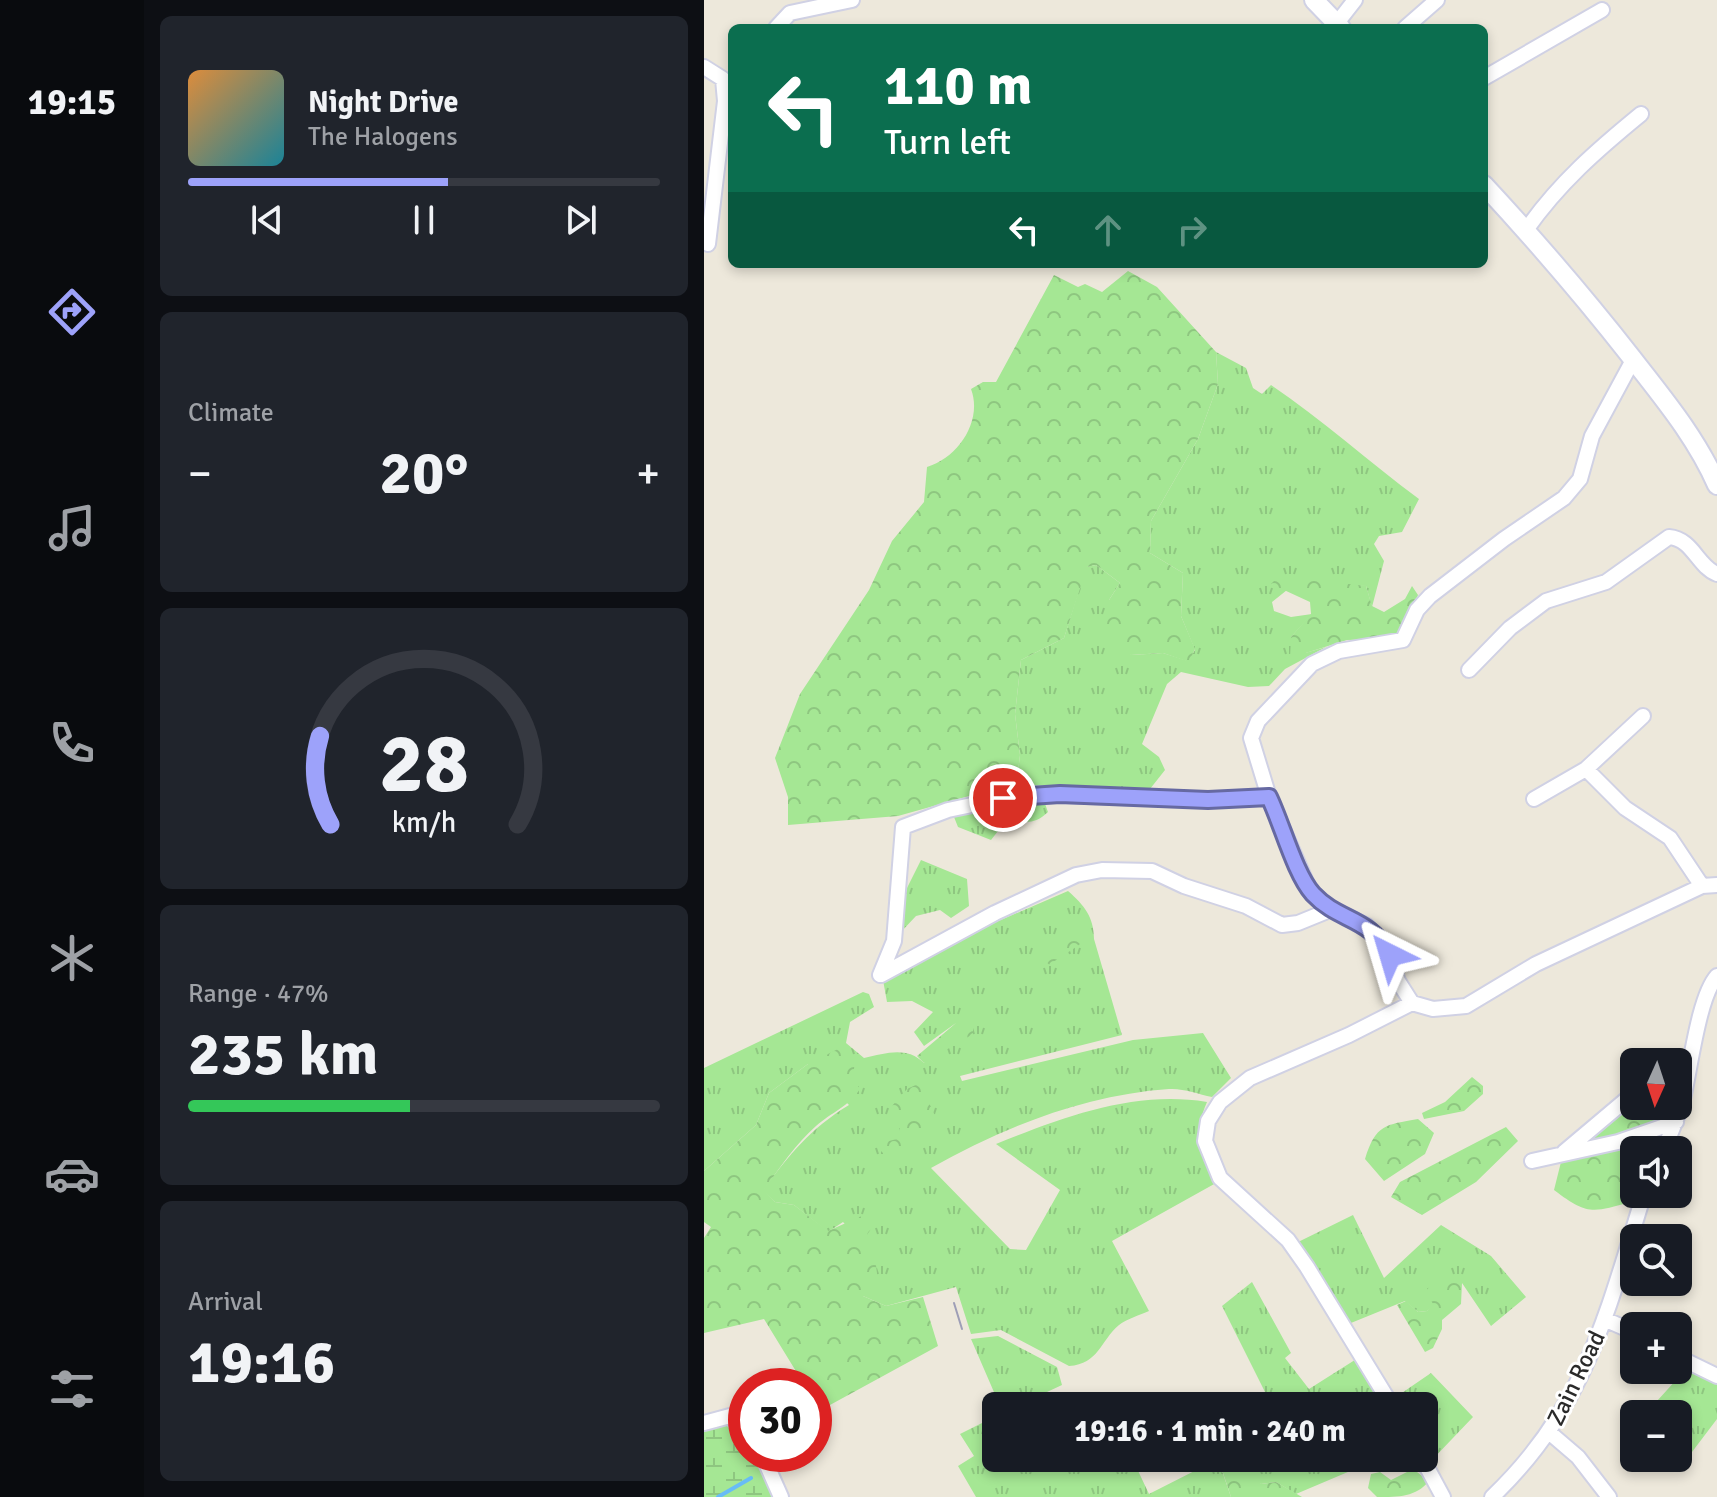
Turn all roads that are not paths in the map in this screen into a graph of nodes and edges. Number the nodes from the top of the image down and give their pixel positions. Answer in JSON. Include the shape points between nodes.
{"nodes":[{"id":1,"x":852,"y":0,"type":"edge"},
{"id":2,"x":1314,"y":0,"type":"edge"},
{"id":3,"x":1355,"y":0,"type":"edge"},
{"id":4,"x":1437,"y":0,"type":"edge"},
{"id":5,"x":1602,"y":10,"type":"dead end"},
{"id":6,"x":780,"y":24,"type":"edge"},
{"id":7,"x":1337,"y":24,"type":"edge"},
{"id":8,"x":1340,"y":24,"type":"edge"},
{"id":9,"x":1410,"y":24,"type":"edge"},
{"id":10,"x":704,"y":67,"type":"edge"},
{"id":11,"x":1488,"y":76,"type":"edge"},
{"id":12,"x":728,"y":87,"type":"edge"},
{"id":13,"x":1641,"y":114,"type":"dead end"},
{"id":14,"x":1488,"y":189,"type":"edge"},
{"id":15,"x":1526,"y":230,"type":"junction"},
{"id":16,"x":708,"y":244,"type":"dead end"},
{"id":17,"x":1633,"y":360,"type":"junction"},
{"id":18,"x":1717,"y":485,"type":"edge"},
{"id":19,"x":1717,"y":574,"type":"edge"},
{"id":20,"x":1469,"y":670,"type":"dead end"},
{"id":21,"x":1643,"y":716,"type":"dead end"},
{"id":22,"x":1586,"y":769,"type":"junction"},
{"id":23,"x":1269,"y":797,"type":"junction"},
{"id":24,"x":1534,"y":799,"type":"dead end"},
{"id":25,"x":1710,"y":886,"type":"edge"},
{"id":26,"x":1326,"y":907,"type":"junction"},
{"id":27,"x":1717,"y":976,"type":"edge"},
{"id":28,"x":1412,"y":1003,"type":"junction"},
{"id":29,"x":1690,"y":1048,"type":"edge"},
{"id":30,"x":1620,"y":1105,"type":"edge"},
{"id":31,"x":1676,"y":1122,"type":"joint"},
{"id":32,"x":1670,"y":1136,"type":"edge"},
{"id":33,"x":1564,"y":1153,"type":"junction"},
{"id":34,"x":1532,"y":1161,"type":"dead end"},
{"id":35,"x":1640,"y":1208,"type":"edge"},
{"id":36,"x":1604,"y":1319,"type":"junction"},
{"id":37,"x":1620,"y":1326,"type":"edge"},
{"id":38,"x":1692,"y":1364,"type":"edge"},
{"id":39,"x":1717,"y":1376,"type":"edge"},
{"id":40,"x":1383,"y":1392,"type":"edge"},
{"id":41,"x":728,"y":1417,"type":"edge"},
{"id":42,"x":704,"y":1423,"type":"edge"},
{"id":43,"x":1550,"y":1433,"type":"junction"},
{"id":44,"x":770,"y":1472,"type":"edge"},
{"id":45,"x":1430,"y":1472,"type":"edge"},
{"id":46,"x":781,"y":1497,"type":"edge"},
{"id":47,"x":1443,"y":1497,"type":"edge"},
{"id":48,"x":1492,"y":1497,"type":"edge"},
{"id":49,"x":1609,"y":1497,"type":"edge"}],
"edges":[{"from":1,"to":6,"type":"street","via":[[790,13]]},
{"from":2,"to":7,"type":"main road"},
{"from":3,"to":8,"type":"street"},
{"from":4,"to":9,"type":"street"},
{"from":5,"to":11,"type":"street"},
{"from":10,"to":12,"type":"street"},
{"from":12,"to":16,"type":"street"},
{"from":13,"to":15,"type":"street","via":[[1579,165]]},
{"from":14,"to":15,"type":"main road"},
{"from":15,"to":17,"type":"main road"},
{"from":17,"to":18,"type":"main road","via":[[1684,425]]},
{"from":17,"to":23,"type":"street","via":[[1592,436],[1580,479],[1564,498],[1430,596],[1403,640],[1339,651],[1312,664],[1258,721],[1251,738]]},
{"from":19,"to":20,"type":"street","via":[[1686,542],[1669,537],[1606,582],[1546,601]]},
{"from":21,"to":22,"type":"street"},
{"from":22,"to":24,"type":"street"},
{"from":22,"to":25,"type":"street","via":[[1625,808],[1670,838]]},
{"from":23,"to":26,"type":"street","via":[[1310,891]]},
{"from":23,"to":26,"type":"street","via":[[1025,794],[948,810],[903,827],[894,941],[880,975],[1007,907],[1076,875],[1102,870],[1152,871],[1282,925],[1325,912]]},
{"from":25,"to":28,"type":"street","via":[[1549,958],[1466,1006],[1433,1009]]},
{"from":26,"to":28,"type":"street","via":[[1359,920],[1385,947]]},
{"from":27,"to":29,"type":"street","via":[[1710,983]]},
{"from":28,"to":40,"type":"street","via":[[1250,1078],[1220,1102],[1208,1121],[1205,1141],[1220,1178],[1288,1240]]},
{"from":30,"to":33,"type":"street"},
{"from":31,"to":32,"type":"street"},
{"from":31,"to":33,"type":"street"},
{"from":33,"to":34,"type":"street"},
{"from":35,"to":36,"type":"street","name":"Zain Road"},
{"from":36,"to":37,"type":"street"},
{"from":36,"to":43,"type":"street","name":"Zain Road","via":[[1584,1373]]},
{"from":38,"to":39,"type":"street"},
{"from":41,"to":42,"type":"street"},
{"from":43,"to":48,"type":"street","name":"Zain Road"},
{"from":43,"to":49,"type":"street","via":[[1578,1457]]},
{"from":44,"to":46,"type":"street"},
{"from":45,"to":47,"type":"street"}]}
